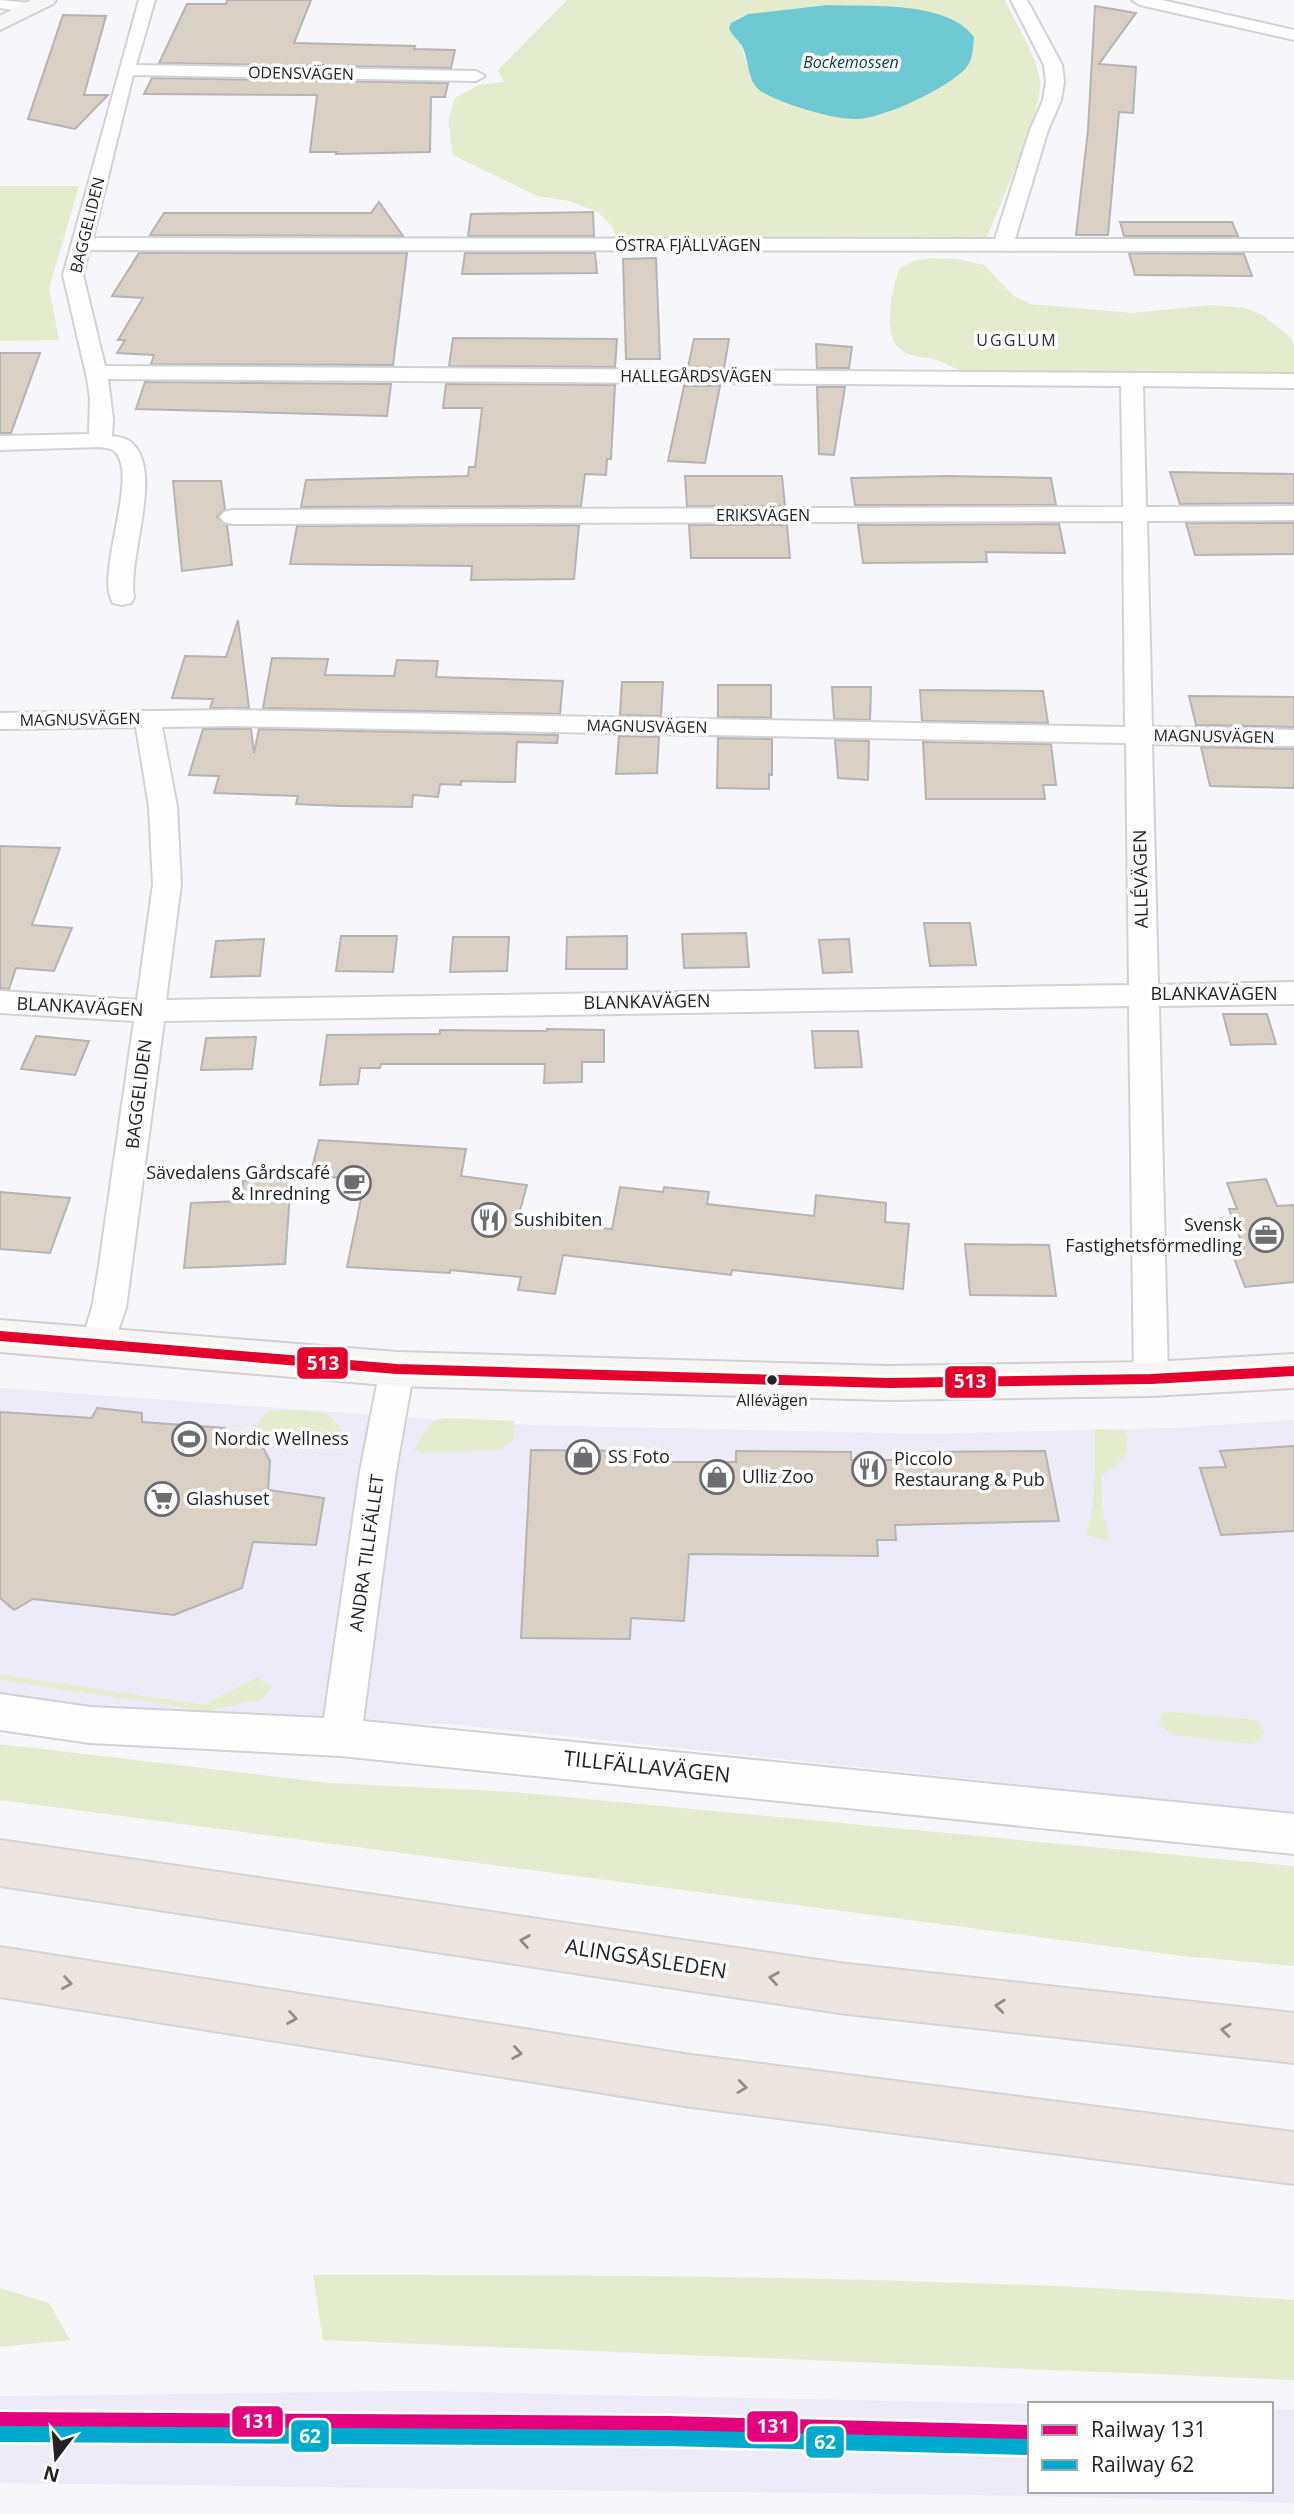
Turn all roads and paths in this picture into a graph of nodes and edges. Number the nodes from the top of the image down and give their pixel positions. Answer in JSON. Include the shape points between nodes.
{"nodes":[{"id":1,"x":147,"y":0,"type":"edge"},
{"id":2,"x":1019,"y":0,"type":"edge"},
{"id":3,"x":1140,"y":0,"type":"edge"},
{"id":4,"x":0,"y":3,"type":"edge"},
{"id":5,"x":38,"y":4,"type":"edge"},
{"id":6,"x":0,"y":24,"type":"edge"},
{"id":7,"x":1294,"y":35,"type":"edge"},
{"id":8,"x":125,"y":70,"type":"junction"},
{"id":9,"x":475,"y":76,"type":"dead end"},
{"id":10,"x":82,"y":244,"type":"junction"},
{"id":11,"x":1003,"y":244,"type":"junction"},
{"id":12,"x":1294,"y":245,"type":"edge"},
{"id":13,"x":97,"y":372,"type":"junction"},
{"id":14,"x":1132,"y":378,"type":"junction"},
{"id":15,"x":1294,"y":381,"type":"edge"},
{"id":16,"x":100,"y":440,"type":"junction"},
{"id":17,"x":0,"y":443,"type":"edge"},
{"id":18,"x":1294,"y":513,"type":"edge"},
{"id":19,"x":1133,"y":514,"type":"junction"},
{"id":20,"x":232,"y":517,"type":"dead end"},
{"id":21,"x":122,"y":598,"type":"dead end"},
{"id":22,"x":147,"y":718,"type":"junction"},
{"id":23,"x":0,"y":721,"type":"edge"},
{"id":24,"x":1138,"y":735,"type":"junction"},
{"id":25,"x":1294,"y":738,"type":"edge"},
{"id":26,"x":1294,"y":993,"type":"edge"},
{"id":27,"x":1143,"y":994,"type":"junction"},
{"id":28,"x":0,"y":1002,"type":"edge"},
{"id":29,"x":150,"y":1011,"type":"junction"},
{"id":30,"x":0,"y":1336,"type":"edge"},
{"id":31,"x":98,"y":1343,"type":"junction"},
{"id":32,"x":397,"y":1369,"type":"junction"},
{"id":33,"x":1294,"y":1370,"type":"edge"},
{"id":34,"x":1151,"y":1379,"type":"junction"},
{"id":35,"x":0,"y":1712,"type":"edge"},
{"id":36,"x":341,"y":1737,"type":"junction"},
{"id":37,"x":1294,"y":1834,"type":"edge"},
{"id":38,"x":0,"y":1863,"type":"edge"},
{"id":39,"x":0,"y":1972,"type":"edge"},
{"id":40,"x":1294,"y":2038,"type":"edge"},
{"id":41,"x":1294,"y":2158,"type":"edge"}],
"edges":[{"from":1,"to":8,"type":"street","name":"BAGGELIDEN"},
{"from":2,"to":11,"type":"street","via":[[1053,65],[1055,82]]},
{"from":3,"to":7,"type":"street"},
{"from":4,"to":5,"type":"street"},
{"from":5,"to":6,"type":"street"},
{"from":8,"to":9,"type":"street","name":"ODENSVÄGEN"},
{"from":8,"to":10,"type":"street","name":"BAGGELIDEN"},
{"from":10,"to":11,"type":"street","name":"ÖSTRA FJÄLLVÄGEN"},
{"from":10,"to":13,"type":"street","name":"BAGGELIDEN","via":[[73,275],[75,293]]},
{"from":11,"to":12,"type":"street","name":"ÖSTRA FJÄLLVÄGEN"},
{"from":13,"to":14,"type":"street","name":"HALLEGÅRDSVÄGEN"},
{"from":13,"to":16,"type":"street","name":"BAGGELIDEN","via":[[103,425]]},
{"from":14,"to":15,"type":"street","name":"HALLEGÅRDSVÄGEN"},
{"from":14,"to":19,"type":"street","name":"ALLÉVÄGEN"},
{"from":16,"to":17,"type":"street"},
{"from":16,"to":21,"type":"street","via":[[122,445],[132,469],[131,517],[119,581]]},
{"from":18,"to":19,"type":"street","name":"ERIKSVÄGEN"},
{"from":19,"to":20,"type":"street","name":"ERIKSVÄGEN"},
{"from":19,"to":24,"type":"street","name":"ALLÉVÄGEN"},
{"from":22,"to":23,"type":"street","name":"MAGNUSVÄGEN"},
{"from":22,"to":24,"type":"street","name":"MAGNUSVÄGEN"},
{"from":22,"to":29,"type":"street","name":"BAGGELIDEN","via":[[163,807],[167,861]]},
{"from":24,"to":25,"type":"street","name":"MAGNUSVÄGEN"},
{"from":24,"to":27,"type":"street","name":"ALLÉVÄGEN"},
{"from":26,"to":27,"type":"street","name":"BLANKAVÄGEN"},
{"from":27,"to":29,"type":"street","name":"BLANKAVÄGEN"},
{"from":27,"to":34,"type":"street","name":"ALLÉVÄGEN"},
{"from":28,"to":29,"type":"street","name":"BLANKAVÄGEN"},
{"from":29,"to":31,"type":"street","name":"BAGGELIDEN","via":[[115,1272]]},
{"from":30,"to":31,"type":"street"},
{"from":31,"to":32,"type":"street"},
{"from":32,"to":34,"type":"street","via":[[888,1383]]},
{"from":32,"to":36,"type":"street","name":"ANDRA TILLFÄLLET"},
{"from":33,"to":34,"type":"street"},
{"from":35,"to":36,"type":"street","name":"TILLFÄLLAVÄGEN","via":[[90,1725]]},
{"from":36,"to":37,"type":"street","name":"TILLFÄLLAVÄGEN"},
{"from":40,"to":38,"type":"highway","name":"ALINGSÅSLEDEN","one_way":true,"via":[[839,1988]]},
{"from":39,"to":41,"type":"highway","one_way":true,"via":[[691,2081]]}]}
